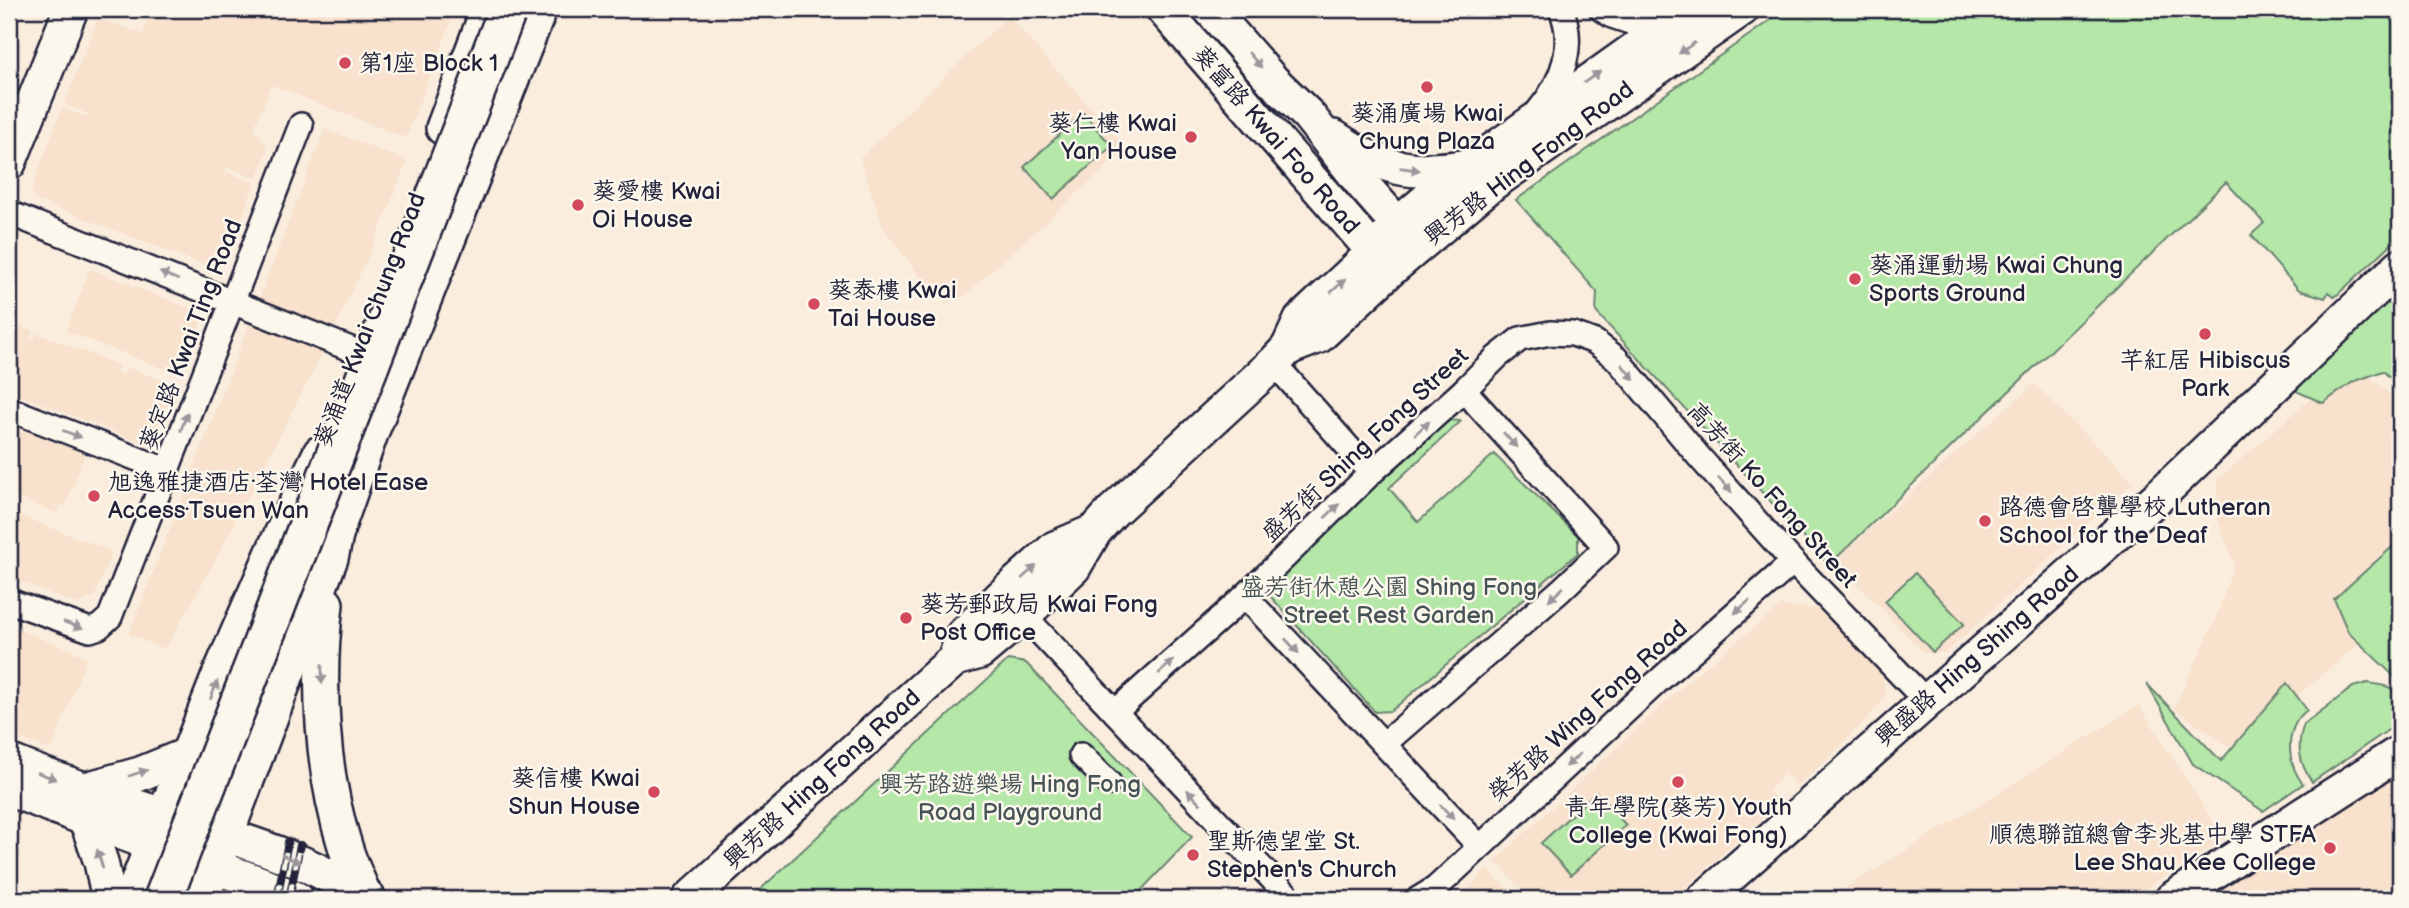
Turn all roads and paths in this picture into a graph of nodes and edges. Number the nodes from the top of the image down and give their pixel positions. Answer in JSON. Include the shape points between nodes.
{"nodes":[{"id":1,"x":71,"y":9,"type":"edge"},
{"id":2,"x":488,"y":9,"type":"edge"},
{"id":3,"x":508,"y":9,"type":"edge"},
{"id":4,"x":520,"y":9,"type":"edge"},
{"id":5,"x":540,"y":9,"type":"edge"},
{"id":6,"x":1163,"y":9,"type":"edge"},
{"id":7,"x":1210,"y":9,"type":"edge"},
{"id":8,"x":1561,"y":9,"type":"edge"},
{"id":9,"x":1601,"y":9,"type":"edge"},
{"id":10,"x":1691,"y":9,"type":"edge"},
{"id":11,"x":1742,"y":9,"type":"edge"},
{"id":12,"x":1657,"y":32,"type":"junction"},
{"id":13,"x":1308,"y":115,"type":"junction"},
{"id":14,"x":301,"y":125,"type":"dead end"},
{"id":15,"x":1517,"y":131,"type":"junction"},
{"id":16,"x":9,"y":163,"type":"edge"},
{"id":17,"x":1469,"y":166,"type":"junction"},
{"id":18,"x":9,"y":213,"type":"edge"},
{"id":19,"x":1407,"y":236,"type":"junction"},
{"id":20,"x":1382,"y":261,"type":"junction"},
{"id":21,"x":2400,"y":266,"type":"edge"},
{"id":22,"x":233,"y":301,"type":"junction"},
{"id":23,"x":1573,"y":334,"type":"joint"},
{"id":24,"x":358,"y":352,"type":"junction"},
{"id":25,"x":1281,"y":356,"type":"junction"},
{"id":26,"x":1464,"y":390,"type":"junction"},
{"id":27,"x":9,"y":409,"type":"edge"},
{"id":28,"x":166,"y":470,"type":"junction"},
{"id":29,"x":1371,"y":473,"type":"junction"},
{"id":30,"x":331,"y":558,"type":"junction"},
{"id":31,"x":1793,"y":562,"type":"junction"},
{"id":32,"x":1245,"y":596,"type":"junction"},
{"id":33,"x":9,"y":601,"type":"edge"},
{"id":34,"x":1014,"y":605,"type":"junction"},
{"id":35,"x":1926,"y":701,"type":"junction"},
{"id":36,"x":1115,"y":712,"type":"junction"},
{"id":37,"x":1384,"y":744,"type":"junction"},
{"id":38,"x":2400,"y":752,"type":"edge"},
{"id":39,"x":189,"y":754,"type":"junction"},
{"id":40,"x":1081,"y":755,"type":"dead end"},
{"id":41,"x":9,"y":761,"type":"edge"},
{"id":42,"x":1109,"y":783,"type":"dead end"},
{"id":43,"x":9,"y":789,"type":"edge"},
{"id":44,"x":86,"y":804,"type":"junction"},
{"id":45,"x":159,"y":830,"type":"junction"},
{"id":46,"x":227,"y":834,"type":"junction"},
{"id":47,"x":1479,"y":846,"type":"junction"},
{"id":48,"x":215,"y":867,"type":"junction"},
{"id":49,"x":367,"y":898,"type":"edge"},
{"id":50,"x":109,"y":899,"type":"edge"},
{"id":51,"x":131,"y":899,"type":"edge"},
{"id":52,"x":163,"y":899,"type":"edge"},
{"id":53,"x":178,"y":899,"type":"edge"},
{"id":54,"x":202,"y":899,"type":"edge"},
{"id":55,"x":297,"y":899,"type":"edge"},
{"id":56,"x":689,"y":899,"type":"edge"},
{"id":57,"x":1292,"y":899,"type":"edge"},
{"id":58,"x":1418,"y":899,"type":"edge"},
{"id":59,"x":1703,"y":899,"type":"edge"},
{"id":60,"x":2172,"y":899,"type":"edge"}],
"edges":[{"from":1,"to":16,"type":"main road"},
{"from":2,"to":24,"type":"main road","name":"葵涌道 Kwai Chung Road"},
{"from":3,"to":52,"type":"main road","name":"葵涌道 Kwai Chung Road","bridge":true},
{"from":4,"to":53,"type":"main road","name":"葵涌道 Kwai Chung Road"},
{"from":5,"to":30,"type":"main road","name":"葵涌道 Kwai Chung Road","via":[[372,431]]},
{"from":6,"to":20,"type":"main road","name":"葵富路 Kwai Foo Road"},
{"from":7,"to":13,"type":"main road","name":"葵富路 Kwai Foo Road","one_way":true},
{"from":8,"to":15,"type":"street","via":[[1568,43],[1559,80],[1551,96]]},
{"from":9,"to":12,"type":"street"},
{"from":10,"to":12,"type":"main road","name":"興芳路 Hing Fong Road"},
{"from":11,"to":19,"type":"main road","name":"興芳路 Hing Fong Road","one_way":true,"via":[[1493,183]]},
{"from":15,"to":12,"type":"main road","name":"興芳路 Hing Fong Road","one_way":true},
{"from":13,"to":17,"type":"main road","one_way":true,"via":[[1359,154],[1390,166],[1430,172]]},
{"from":13,"to":19,"type":"main road","name":"葵富路 Kwai Foo Road"},
{"from":14,"to":22,"type":"street","name":"葵定路 Kwai Ting Road"},
{"from":15,"to":17,"type":"main road","name":"興芳路 Hing Fong Road"},
{"from":17,"to":19,"type":"main road","name":"興芳路 Hing Fong Road"},
{"from":22,"to":18,"type":"street","one_way":true},
{"from":19,"to":20,"type":"main road","name":"興芳路 Hing Fong Road"},
{"from":20,"to":25,"type":"main road","name":"興芳路 Hing Fong Road","via":[[1319,337]]},
{"from":21,"to":35,"type":"main road","name":"興盛路 Hing Shing Road","via":[[2159,496]]},
{"from":22,"to":24,"type":"street"},
{"from":28,"to":22,"type":"street","name":"葵定路 Kwai Ting Road","one_way":true},
{"from":23,"to":26,"type":"street","name":"盛芳街 Shing Fong Street","via":[[1520,339]]},
{"from":23,"to":31,"type":"street","name":"高芳街 Ko Fong Street","one_way":true,"via":[[1595,342],[1616,358]]},
{"from":39,"to":24,"type":"main road","name":"葵涌道 Kwai Chung Road","one_way":true,"via":[[220,673],[321,450]]},
{"from":25,"to":29,"type":"street"},
{"from":25,"to":34,"type":"main road","name":"興芳路 Hing Fong Road","via":[[1095,531],[1055,548]]},
{"from":29,"to":26,"type":"street","name":"盛芳街 Shing Fong Street","one_way":true},
{"from":26,"to":37,"type":"street","one_way":true,"via":[[1606,548]]},
{"from":27,"to":28,"type":"street","one_way":true},
{"from":33,"to":28,"type":"street","name":"葵定路 Kwai Ting Road","one_way":true,"via":[[90,630],[106,623]]},
{"from":32,"to":29,"type":"street","name":"盛芳街 Shing Fong Street","one_way":true},
{"from":30,"to":46,"type":"main road","name":"葵涌道 Kwai Chung Road"},
{"from":30,"to":49,"type":"main road","one_way":true,"via":[[321,668],[323,720],[344,845]]},
{"from":31,"to":35,"type":"street","name":"高芳街 Ko Fong Street"},
{"from":31,"to":47,"type":"street","name":"榮芳路 Wing Fong Road","one_way":true},
{"from":36,"to":32,"type":"street","name":"盛芳街 Shing Fong Street","one_way":true},
{"from":32,"to":37,"type":"street","one_way":true},
{"from":34,"to":36,"type":"street"},
{"from":34,"to":56,"type":"main road","name":"興芳路 Hing Fong Road","via":[[962,636],[955,659]]},
{"from":35,"to":59,"type":"main road","name":"興盛路 Hing Shing Road"},
{"from":57,"to":36,"type":"street","one_way":true},
{"from":37,"to":47,"type":"street","one_way":true},
{"from":38,"to":60,"type":"main road"},
{"from":44,"to":39,"type":"main road","one_way":true},
{"from":39,"to":45,"type":"main road","name":"葵涌道 Kwai Chung Road"},
{"from":40,"to":42,"type":"street"},
{"from":41,"to":44,"type":"main road","one_way":true},
{"from":43,"to":44,"type":"main road"},
{"from":44,"to":45,"type":"main road"},
{"from":50,"to":44,"type":"main road","one_way":true},
{"from":45,"to":46,"type":"main road"},
{"from":45,"to":48,"type":"main road"},
{"from":45,"to":51,"type":"main road","name":"葵涌道 Kwai Chung Road"},
{"from":46,"to":48,"type":"main road","name":"葵涌道 Kwai Chung Road"},
{"from":46,"to":49,"type":"main road","one_way":true,"via":[[289,858]]},
{"from":47,"to":58,"type":"street","name":"榮芳路 Wing Fong Road","via":[[1436,888]]},
{"from":48,"to":54,"type":"main road","name":"葵涌道 Kwai Chung Road"},
{"from":48,"to":55,"type":"main road"}]}
